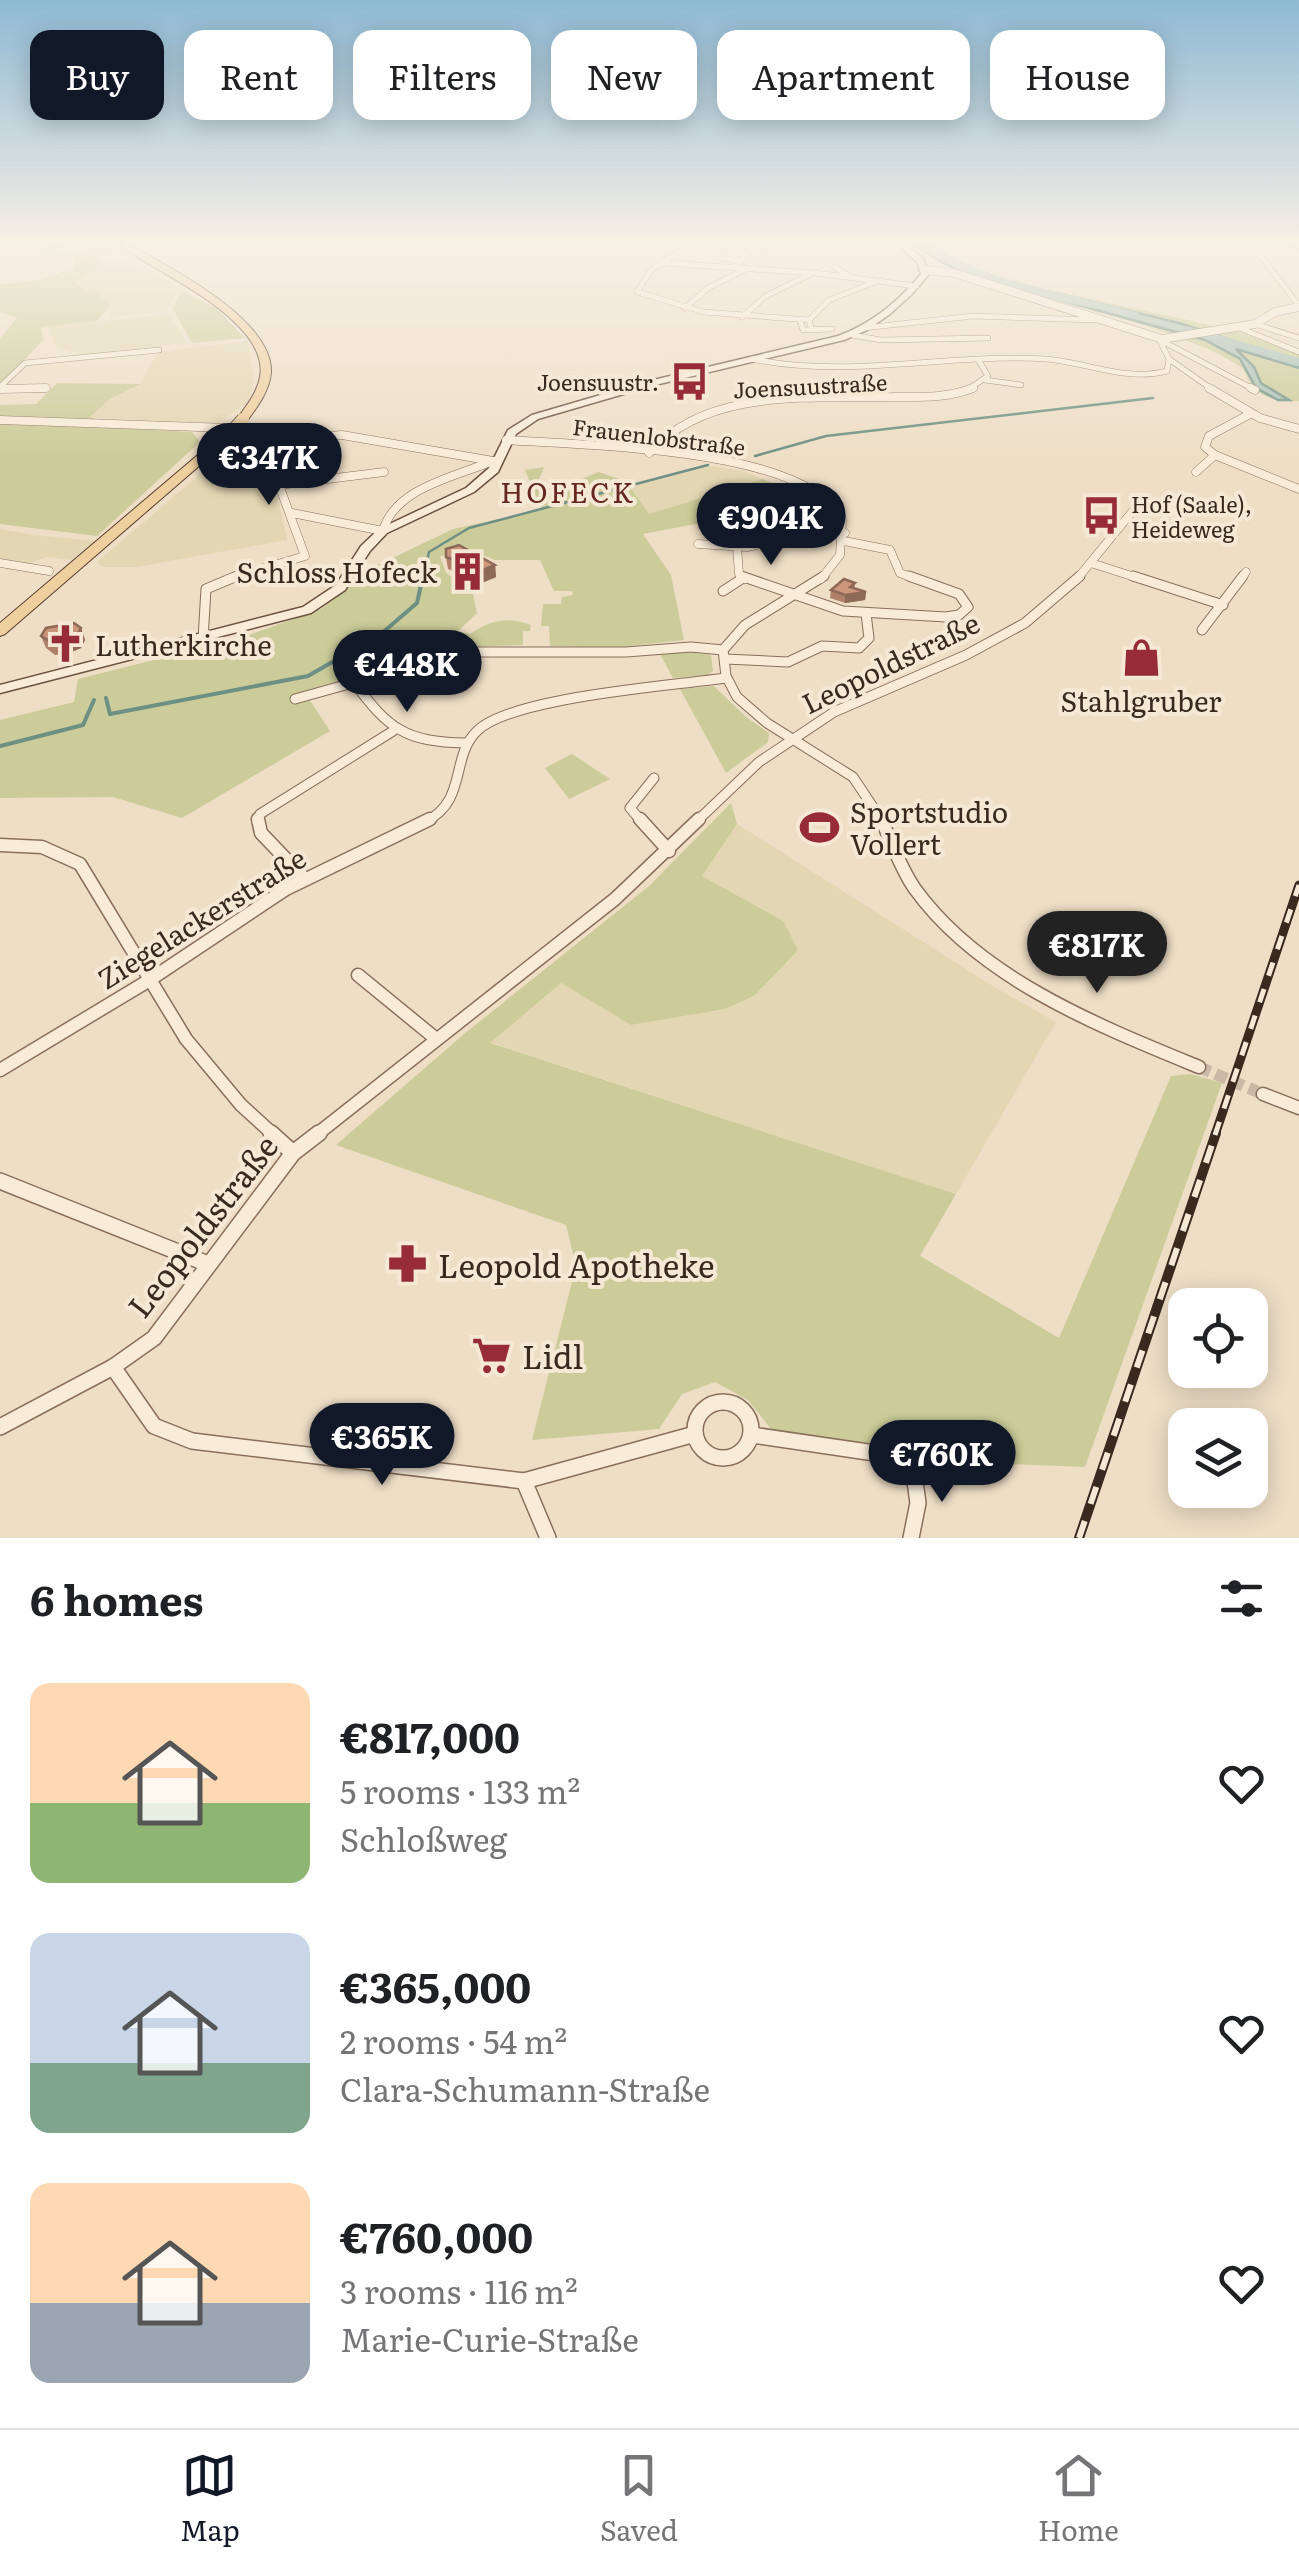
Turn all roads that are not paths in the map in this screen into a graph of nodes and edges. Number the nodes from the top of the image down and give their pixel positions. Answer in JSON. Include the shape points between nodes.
{"nodes":[{"id":1,"x":235,"y":315,"type":"edge"},
{"id":2,"x":728,"y":315,"type":"edge"},
{"id":3,"x":745,"y":315,"type":"edge"},
{"id":4,"x":809,"y":315,"type":"edge"},
{"id":5,"x":881,"y":315,"type":"edge"},
{"id":6,"x":1089,"y":315,"type":"edge"},
{"id":7,"x":1270,"y":315,"type":"edge"},
{"id":8,"x":742,"y":317,"type":"junction"},
{"id":9,"x":804,"y":320,"type":"junction"},
{"id":10,"x":1106,"y":320,"type":"junction"},
{"id":11,"x":1255,"y":324,"type":"junction"},
{"id":12,"x":865,"y":328,"type":"junction"},
{"id":13,"x":1234,"y":328,"type":"junction"},
{"id":14,"x":832,"y":330,"type":"dead end"},
{"id":15,"x":852,"y":335,"type":"junction"},
{"id":16,"x":988,"y":338,"type":"dead end"},
{"id":17,"x":1299,"y":338,"type":"edge"},
{"id":18,"x":1161,"y":340,"type":"junction"},
{"id":19,"x":158,"y":350,"type":"dead end"},
{"id":20,"x":1299,"y":352,"type":"edge"},
{"id":21,"x":752,"y":359,"type":"junction"},
{"id":22,"x":1169,"y":359,"type":"junction"},
{"id":23,"x":978,"y":361,"type":"junction"},
{"id":24,"x":985,"y":380,"type":"junction"},
{"id":25,"x":1021,"y":385,"type":"dead end"},
{"id":26,"x":0,"y":388,"type":"edge"},
{"id":27,"x":46,"y":388,"type":"dead end"},
{"id":28,"x":1255,"y":390,"type":"dead end"},
{"id":29,"x":1250,"y":414,"type":"junction"},
{"id":30,"x":0,"y":420,"type":"edge"},
{"id":31,"x":1299,"y":429,"type":"edge"},
{"id":32,"x":506,"y":440,"type":"junction"},
{"id":33,"x":648,"y":453,"type":"junction"},
{"id":34,"x":243,"y":454,"type":"junction"},
{"id":35,"x":1214,"y":455,"type":"junction"},
{"id":36,"x":498,"y":458,"type":"junction"},
{"id":37,"x":639,"y":468,"type":"dead end"},
{"id":38,"x":322,"y":470,"type":"dead end"},
{"id":39,"x":384,"y":472,"type":"dead end"},
{"id":40,"x":1196,"y":472,"type":"dead end"},
{"id":41,"x":329,"y":477,"type":"junction"},
{"id":42,"x":279,"y":485,"type":"junction"},
{"id":43,"x":1299,"y":489,"type":"edge"},
{"id":44,"x":1132,"y":512,"type":"dead end"},
{"id":45,"x":292,"y":513,"type":"junction"},
{"id":46,"x":383,"y":530,"type":"junction"},
{"id":47,"x":844,"y":537,"type":"junction"},
{"id":48,"x":698,"y":544,"type":"dead end"},
{"id":49,"x":737,"y":547,"type":"junction"},
{"id":50,"x":1092,"y":563,"type":"junction"},
{"id":51,"x":0,"y":564,"type":"edge"},
{"id":52,"x":49,"y":571,"type":"dead end"},
{"id":53,"x":1246,"y":572,"type":"dead end"},
{"id":54,"x":743,"y":578,"type":"junction"},
{"id":55,"x":723,"y":591,"type":"dead end"},
{"id":56,"x":794,"y":596,"type":"junction"},
{"id":57,"x":1223,"y":605,"type":"junction"},
{"id":58,"x":866,"y":614,"type":"junction"},
{"id":59,"x":1202,"y":630,"type":"dead end"},
{"id":60,"x":0,"y":631,"type":"edge"},
{"id":61,"x":204,"y":639,"type":"junction"},
{"id":62,"x":724,"y":654,"type":"junction"},
{"id":63,"x":725,"y":678,"type":"junction"},
{"id":64,"x":354,"y":682,"type":"junction"},
{"id":65,"x":0,"y":688,"type":"edge"},
{"id":66,"x":295,"y":699,"type":"dead end"},
{"id":67,"x":393,"y":731,"type":"junction"},
{"id":68,"x":793,"y":738,"type":"junction"},
{"id":69,"x":465,"y":743,"type":"junction"},
{"id":70,"x":654,"y":778,"type":"dead end"},
{"id":71,"x":0,"y":845,"type":"edge"},
{"id":72,"x":669,"y":851,"type":"junction"},
{"id":73,"x":305,"y":879,"type":"junction"},
{"id":74,"x":358,"y":975,"type":"dead end"},
{"id":75,"x":148,"y":981,"type":"junction"},
{"id":76,"x":436,"y":1038,"type":"junction"},
{"id":77,"x":1199,"y":1067,"type":"tunnel mouth"},
{"id":78,"x":0,"y":1070,"type":"edge"},
{"id":79,"x":1263,"y":1094,"type":"tunnel mouth"},
{"id":80,"x":1299,"y":1108,"type":"edge"},
{"id":81,"x":293,"y":1152,"type":"junction"},
{"id":82,"x":0,"y":1181,"type":"edge"},
{"id":83,"x":208,"y":1264,"type":"junction"},
{"id":84,"x":113,"y":1366,"type":"junction"},
{"id":85,"x":0,"y":1428,"type":"edge"},
{"id":86,"x":695,"y":1434,"type":"junction"},
{"id":87,"x":752,"y":1435,"type":"junction"},
{"id":88,"x":524,"y":1482,"type":"junction"},
{"id":89,"x":548,"y":1538,"type":"edge"},
{"id":90,"x":910,"y":1538,"type":"edge"}],
"edges":[{"from":1,"to":60,"type":"main road","bridge":true,"via":[[265,354],[265,379],[243,420]]},
{"from":2,"to":8,"type":"street"},
{"from":3,"to":8,"type":"street"},
{"from":4,"to":9,"type":"street"},
{"from":5,"to":12,"type":"main road"},
{"from":6,"to":10,"type":"street"},
{"from":7,"to":11,"type":"street"},
{"from":8,"to":9,"type":"street"},
{"from":9,"to":14,"type":"street","via":[[803,330]]},
{"from":10,"to":12,"type":"street","via":[[988,316]]},
{"from":10,"to":18,"type":"street"},
{"from":11,"to":13,"type":"street"},
{"from":11,"to":17,"type":"street"},
{"from":12,"to":15,"type":"main road"},
{"from":13,"to":18,"type":"street"},
{"from":13,"to":20,"type":"street"},
{"from":15,"to":16,"type":"street"},
{"from":15,"to":21,"type":"main road"},
{"from":18,"to":22,"type":"street"},
{"from":18,"to":28,"type":"street"},
{"from":19,"to":26,"type":"street","via":[[25,363]]},
{"from":21,"to":23,"type":"street","via":[[800,366]]},
{"from":21,"to":32,"type":"main road","via":[[545,412]]},
{"from":22,"to":23,"type":"street","via":[[1162,374],[1061,360]]},
{"from":22,"to":29,"type":"street"},
{"from":23,"to":24,"type":"street"},
{"from":24,"to":25,"type":"street","name":"Joensuustraße"},
{"from":24,"to":33,"type":"street","name":"Joensuustraße","via":[[944,396],[712,408],[674,426]]},
{"from":26,"to":27,"type":"street"},
{"from":29,"to":31,"type":"street"},
{"from":29,"to":35,"type":"street","via":[[1205,439]]},
{"from":30,"to":34,"type":"street","via":[[257,428],[239,446]]},
{"from":32,"to":33,"type":"street","name":"Frauenlobstraße"},
{"from":32,"to":36,"type":"main road"},
{"from":33,"to":37,"type":"street"},
{"from":33,"to":47,"type":"street","name":"Frauenlobstraße","via":[[722,460],[801,484],[833,506]]},
{"from":34,"to":36,"type":"street","via":[[342,435]]},
{"from":34,"to":42,"type":"street"},
{"from":35,"to":40,"type":"street"},
{"from":35,"to":43,"type":"street"},
{"from":36,"to":46,"type":"main road","via":[[470,490]]},
{"from":36,"to":46,"type":"street","via":[[404,501],[386,517]]},
{"from":38,"to":41,"type":"street"},
{"from":39,"to":41,"type":"street"},
{"from":41,"to":42,"type":"street"},
{"from":42,"to":45,"type":"street"},
{"from":44,"to":50,"type":"street","name":"Leopoldstraße"},
{"from":45,"to":46,"type":"street"},
{"from":45,"to":61,"type":"street","via":[[305,556],[206,590]]},
{"from":46,"to":61,"type":"main road","via":[[325,600]]},
{"from":47,"to":49,"type":"street","via":[[808,534]]},
{"from":47,"to":56,"type":"street","via":[[828,571]]},
{"from":47,"to":58,"type":"street","via":[[885,548],[900,574],[969,602],[966,611],[946,616]]},
{"from":48,"to":49,"type":"street"},
{"from":49,"to":54,"type":"street"},
{"from":50,"to":57,"type":"street"},
{"from":50,"to":68,"type":"street","name":"Leopoldstraße","via":[[1025,623],[840,709]]},
{"from":51,"to":52,"type":"street"},
{"from":53,"to":57,"type":"street"},
{"from":54,"to":55,"type":"street"},
{"from":54,"to":56,"type":"street"},
{"from":56,"to":58,"type":"street"},
{"from":56,"to":62,"type":"street","via":[[746,624]]},
{"from":57,"to":59,"type":"street"},
{"from":58,"to":62,"type":"street","via":[[870,638],[859,648],[822,646],[788,662]]},
{"from":61,"to":65,"type":"main road"},
{"from":62,"to":63,"type":"street"},
{"from":62,"to":64,"type":"street","via":[[691,647],[464,652]]},
{"from":63,"to":68,"type":"street","via":[[758,715]]},
{"from":63,"to":69,"type":"street","via":[[503,714]]},
{"from":64,"to":66,"type":"street"},
{"from":64,"to":67,"type":"street"},
{"from":67,"to":69,"type":"street"},
{"from":67,"to":73,"type":"street","via":[[260,814],[261,833]]},
{"from":68,"to":72,"type":"street","name":"Leopoldstraße","via":[[728,788]]},
{"from":68,"to":77,"type":"street","via":[[850,774],[874,799],[913,886],[980,954],[1056,999]]},
{"from":69,"to":73,"type":"street","name":"Ziegelackerstraße","via":[[454,798],[436,817]]},
{"from":70,"to":72,"type":"street","via":[[630,808]]},
{"from":71,"to":75,"type":"street","via":[[42,847],[80,864]]},
{"from":72,"to":76,"type":"street","name":"Leopoldstraße"},
{"from":73,"to":75,"type":"street","name":"Ziegelackerstraße"},
{"from":74,"to":76,"type":"street"},
{"from":75,"to":78,"type":"street","name":"Ziegelackerstraße"},
{"from":75,"to":81,"type":"street","via":[[241,1105]]},
{"from":76,"to":81,"type":"street","name":"Leopoldstraße"},
{"from":79,"to":80,"type":"street"},
{"from":81,"to":83,"type":"street","name":"Leopoldstraße"},
{"from":82,"to":83,"type":"street"},
{"from":83,"to":84,"type":"street","name":"Leopoldstraße","via":[[154,1338]]},
{"from":84,"to":85,"type":"street","name":"Leopoldstraße"},
{"from":84,"to":88,"type":"street","via":[[154,1426],[192,1441]]},
{"from":86,"to":87,"type":"street","via":[[710,1455],[725,1459],[741,1454]]},
{"from":86,"to":87,"type":"street","via":[[702,1410],[730,1402],[745,1411]]},
{"from":86,"to":88,"type":"street"},
{"from":87,"to":90,"type":"street","via":[[895,1456],[913,1467],[918,1522]]},
{"from":88,"to":89,"type":"street"}]}
